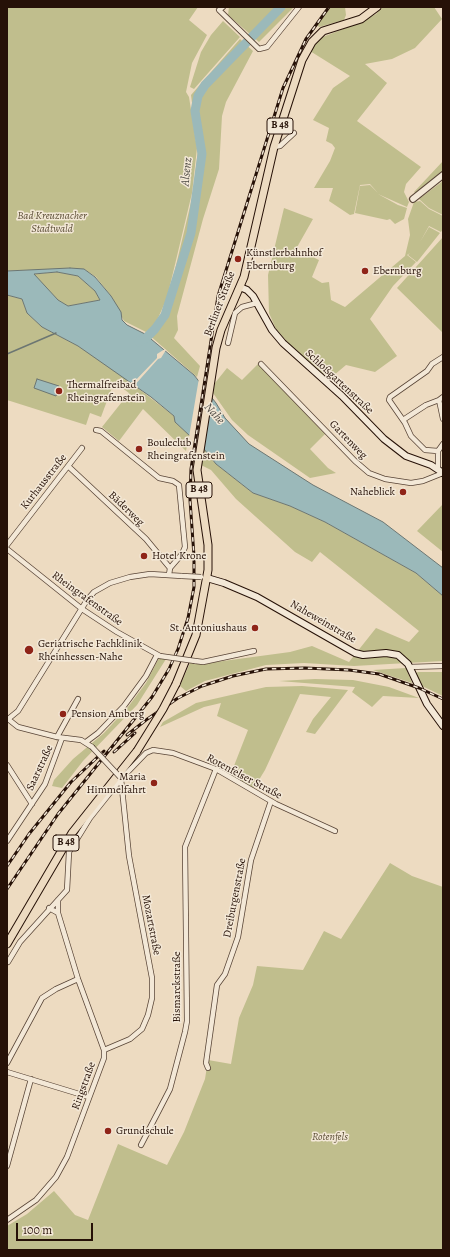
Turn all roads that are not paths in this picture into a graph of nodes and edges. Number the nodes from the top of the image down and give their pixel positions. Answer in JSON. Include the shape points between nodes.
{"nodes":[{"id":1,"x":300,"y":7,"type":"edge"},
{"id":2,"x":377,"y":7,"type":"edge"},
{"id":3,"x":221,"y":9,"type":"edge"},
{"id":4,"x":294,"y":133,"type":"dead end"},
{"id":5,"x":274,"y":147,"type":"junction"},
{"id":6,"x":443,"y":174,"type":"edge"},
{"id":7,"x":413,"y":199,"type":"dead end"},
{"id":8,"x":240,"y":287,"type":"junction"},
{"id":9,"x":257,"y":303,"type":"junction"},
{"id":10,"x":228,"y":343,"type":"dead end"},
{"id":11,"x":443,"y":357,"type":"edge"},
{"id":12,"x":261,"y":364,"type":"dead end"},
{"id":13,"x":441,"y":399,"type":"edge"},
{"id":14,"x":443,"y":419,"type":"edge"},
{"id":15,"x":403,"y":420,"type":"junction"},
{"id":16,"x":96,"y":430,"type":"dead end"},
{"id":17,"x":443,"y":444,"type":"edge"},
{"id":18,"x":82,"y":448,"type":"dead end"},
{"id":19,"x":438,"y":451,"type":"junction"},
{"id":20,"x":68,"y":466,"type":"junction"},
{"id":21,"x":438,"y":468,"type":"junction"},
{"id":22,"x":443,"y":473,"type":"edge"},
{"id":23,"x":7,"y":545,"type":"edge"},
{"id":24,"x":7,"y":549,"type":"edge"},
{"id":25,"x":170,"y":568,"type":"junction"},
{"id":26,"x":169,"y":575,"type":"junction"},
{"id":27,"x":204,"y":577,"type":"junction"},
{"id":28,"x":82,"y":609,"type":"junction"},
{"id":29,"x":254,"y":651,"type":"dead end"},
{"id":30,"x":158,"y":655,"type":"junction"},
{"id":31,"x":443,"y":666,"type":"edge"},
{"id":32,"x":409,"y":667,"type":"junction"},
{"id":33,"x":78,"y":699,"type":"dead end"},
{"id":34,"x":8,"y":719,"type":"edge"},
{"id":35,"x":443,"y":726,"type":"edge"},
{"id":36,"x":57,"y":737,"type":"junction"},
{"id":37,"x":62,"y":738,"type":"junction"},
{"id":38,"x":86,"y":742,"type":"junction"},
{"id":39,"x":7,"y":766,"type":"edge"},
{"id":40,"x":216,"y":769,"type":"junction"},
{"id":41,"x":121,"y":778,"type":"junction"},
{"id":42,"x":271,"y":801,"type":"junction"},
{"id":43,"x":32,"y":804,"type":"junction"},
{"id":44,"x":335,"y":831,"type":"dead end"},
{"id":45,"x":7,"y":841,"type":"edge"},
{"id":46,"x":58,"y":900,"type":"junction"},
{"id":47,"x":48,"y":908,"type":"junction"},
{"id":48,"x":58,"y":913,"type":"junction"},
{"id":49,"x":7,"y":944,"type":"edge"},
{"id":50,"x":8,"y":962,"type":"edge"},
{"id":51,"x":78,"y":979,"type":"junction"},
{"id":52,"x":104,"y":1050,"type":"junction"},
{"id":53,"x":7,"y":1063,"type":"edge"},
{"id":54,"x":208,"y":1068,"type":"dead end"},
{"id":55,"x":7,"y":1072,"type":"edge"},
{"id":56,"x":31,"y":1079,"type":"junction"},
{"id":57,"x":89,"y":1097,"type":"junction"},
{"id":58,"x":141,"y":1145,"type":"dead end"},
{"id":59,"x":7,"y":1166,"type":"edge"},
{"id":60,"x":7,"y":1220,"type":"edge"}],
"edges":[{"from":1,"to":3,"type":"street","via":[[267,47],[259,49],[243,36]]},
{"from":2,"to":5,"type":"main road","name":"Berliner Straße","number":"B 48","via":[[361,18],[323,31],[312,42],[302,60]]},
{"from":4,"to":5,"type":"street","via":[[280,146]]},
{"from":5,"to":8,"type":"main road","name":"Berliner Straße","number":"B 48"},
{"from":6,"to":7,"type":"street"},
{"from":8,"to":9,"type":"main road","name":"Schloßgartenstraße","via":[[250,292]]},
{"from":8,"to":27,"type":"main road","name":"Berliner Straße","number":"B 48","via":[[221,330],[213,362],[198,457],[198,480],[208,545]]},
{"from":9,"to":10,"type":"street","via":[[242,307],[235,313]]},
{"from":9,"to":21,"type":"main road","name":"Schloßgartenstraße","via":[[283,344],[342,396],[384,439],[406,456]]},
{"from":11,"to":15,"type":"street","via":[[402,390],[390,396],[390,402]]},
{"from":12,"to":22,"type":"street","name":"Gartenweg","via":[[355,462],[369,473],[385,479],[411,483]]},
{"from":13,"to":14,"type":"street"},
{"from":13,"to":15,"type":"street","via":[[426,405]]},
{"from":15,"to":19,"type":"street","via":[[409,434],[423,449]]},
{"from":16,"to":25,"type":"street","via":[[101,431],[159,478],[173,481],[178,486],[185,547]]},
{"from":17,"to":19,"type":"street"},
{"from":18,"to":20,"type":"street","name":"Kurhausstraße"},
{"from":19,"to":21,"type":"street"},
{"from":20,"to":23,"type":"street","name":"Kurhausstraße"},
{"from":20,"to":25,"type":"street","name":"Bäderweg","via":[[146,540]]},
{"from":21,"to":22,"type":"main road","name":"Schloßgartenstraße"},
{"from":24,"to":28,"type":"street","name":"Rheingrafenstraße"},
{"from":25,"to":26,"type":"street"},
{"from":26,"to":27,"type":"street","bridge":true},
{"from":26,"to":28,"type":"street","via":[[142,575],[110,583],[94,592]]},
{"from":27,"to":32,"type":"main road","name":"Naheweinstraße","via":[[224,582],[257,597],[355,653],[394,654],[402,658]]},
{"from":27,"to":49,"type":"main road","number":"B 48","bridge":true,"via":[[196,634],[163,710],[137,750],[72,833]]},
{"from":28,"to":30,"type":"street","name":"Rheingrafenstraße"},
{"from":28,"to":34,"type":"street","via":[[18,711]]},
{"from":29,"to":30,"type":"street","name":"Rheingrafenstraße","bridge":true,"via":[[204,662]]},
{"from":30,"to":38,"type":"street","via":[[124,706]]},
{"from":31,"to":32,"type":"street"},
{"from":32,"to":35,"type":"main road","name":"Naheweinstraße","via":[[427,704]]},
{"from":33,"to":36,"type":"street"},
{"from":34,"to":36,"type":"street","via":[[18,727]]},
{"from":36,"to":37,"type":"street"},
{"from":37,"to":38,"type":"street"},
{"from":37,"to":43,"type":"street","name":"Saarstraße","via":[[45,784]]},
{"from":38,"to":41,"type":"street","bridge":true},
{"from":39,"to":43,"type":"street"},
{"from":40,"to":41,"type":"street","name":"Rotenfelser Straße","via":[[173,753],[153,750],[146,753]]},
{"from":40,"to":42,"type":"street","name":"Rotenfelser Straße"},
{"from":40,"to":58,"type":"street","name":"Bismarckstraße","via":[[184,847],[187,1021],[170,1089]]},
{"from":41,"to":46,"type":"street","via":[[90,818],[69,852],[69,883],[67,890]]},
{"from":41,"to":52,"type":"street","name":"Mozartstraße","via":[[129,856],[153,989],[142,1029],[130,1039]]},
{"from":42,"to":44,"type":"street","name":"Rotenfelser Straße"},
{"from":42,"to":54,"type":"street","name":"Dreiburgenstraße","via":[[251,860],[238,936],[225,974],[217,985],[206,1063]]},
{"from":43,"to":45,"type":"street","name":"Saarstraße"},
{"from":46,"to":47,"type":"street"},
{"from":46,"to":48,"type":"street","name":"Ringstraße"},
{"from":47,"to":48,"type":"street"},
{"from":47,"to":50,"type":"street","via":[[20,942]]},
{"from":48,"to":51,"type":"street","name":"Ringstraße"},
{"from":51,"to":52,"type":"street","name":"Ringstraße"},
{"from":51,"to":53,"type":"street","via":[[42,998]]},
{"from":52,"to":57,"type":"street","name":"Ringstraße","via":[[104,1058]]},
{"from":55,"to":56,"type":"street"},
{"from":56,"to":57,"type":"street"},
{"from":56,"to":59,"type":"street"},
{"from":57,"to":60,"type":"street","name":"Ringstraße","via":[[67,1157],[56,1176],[36,1200]]}]}
